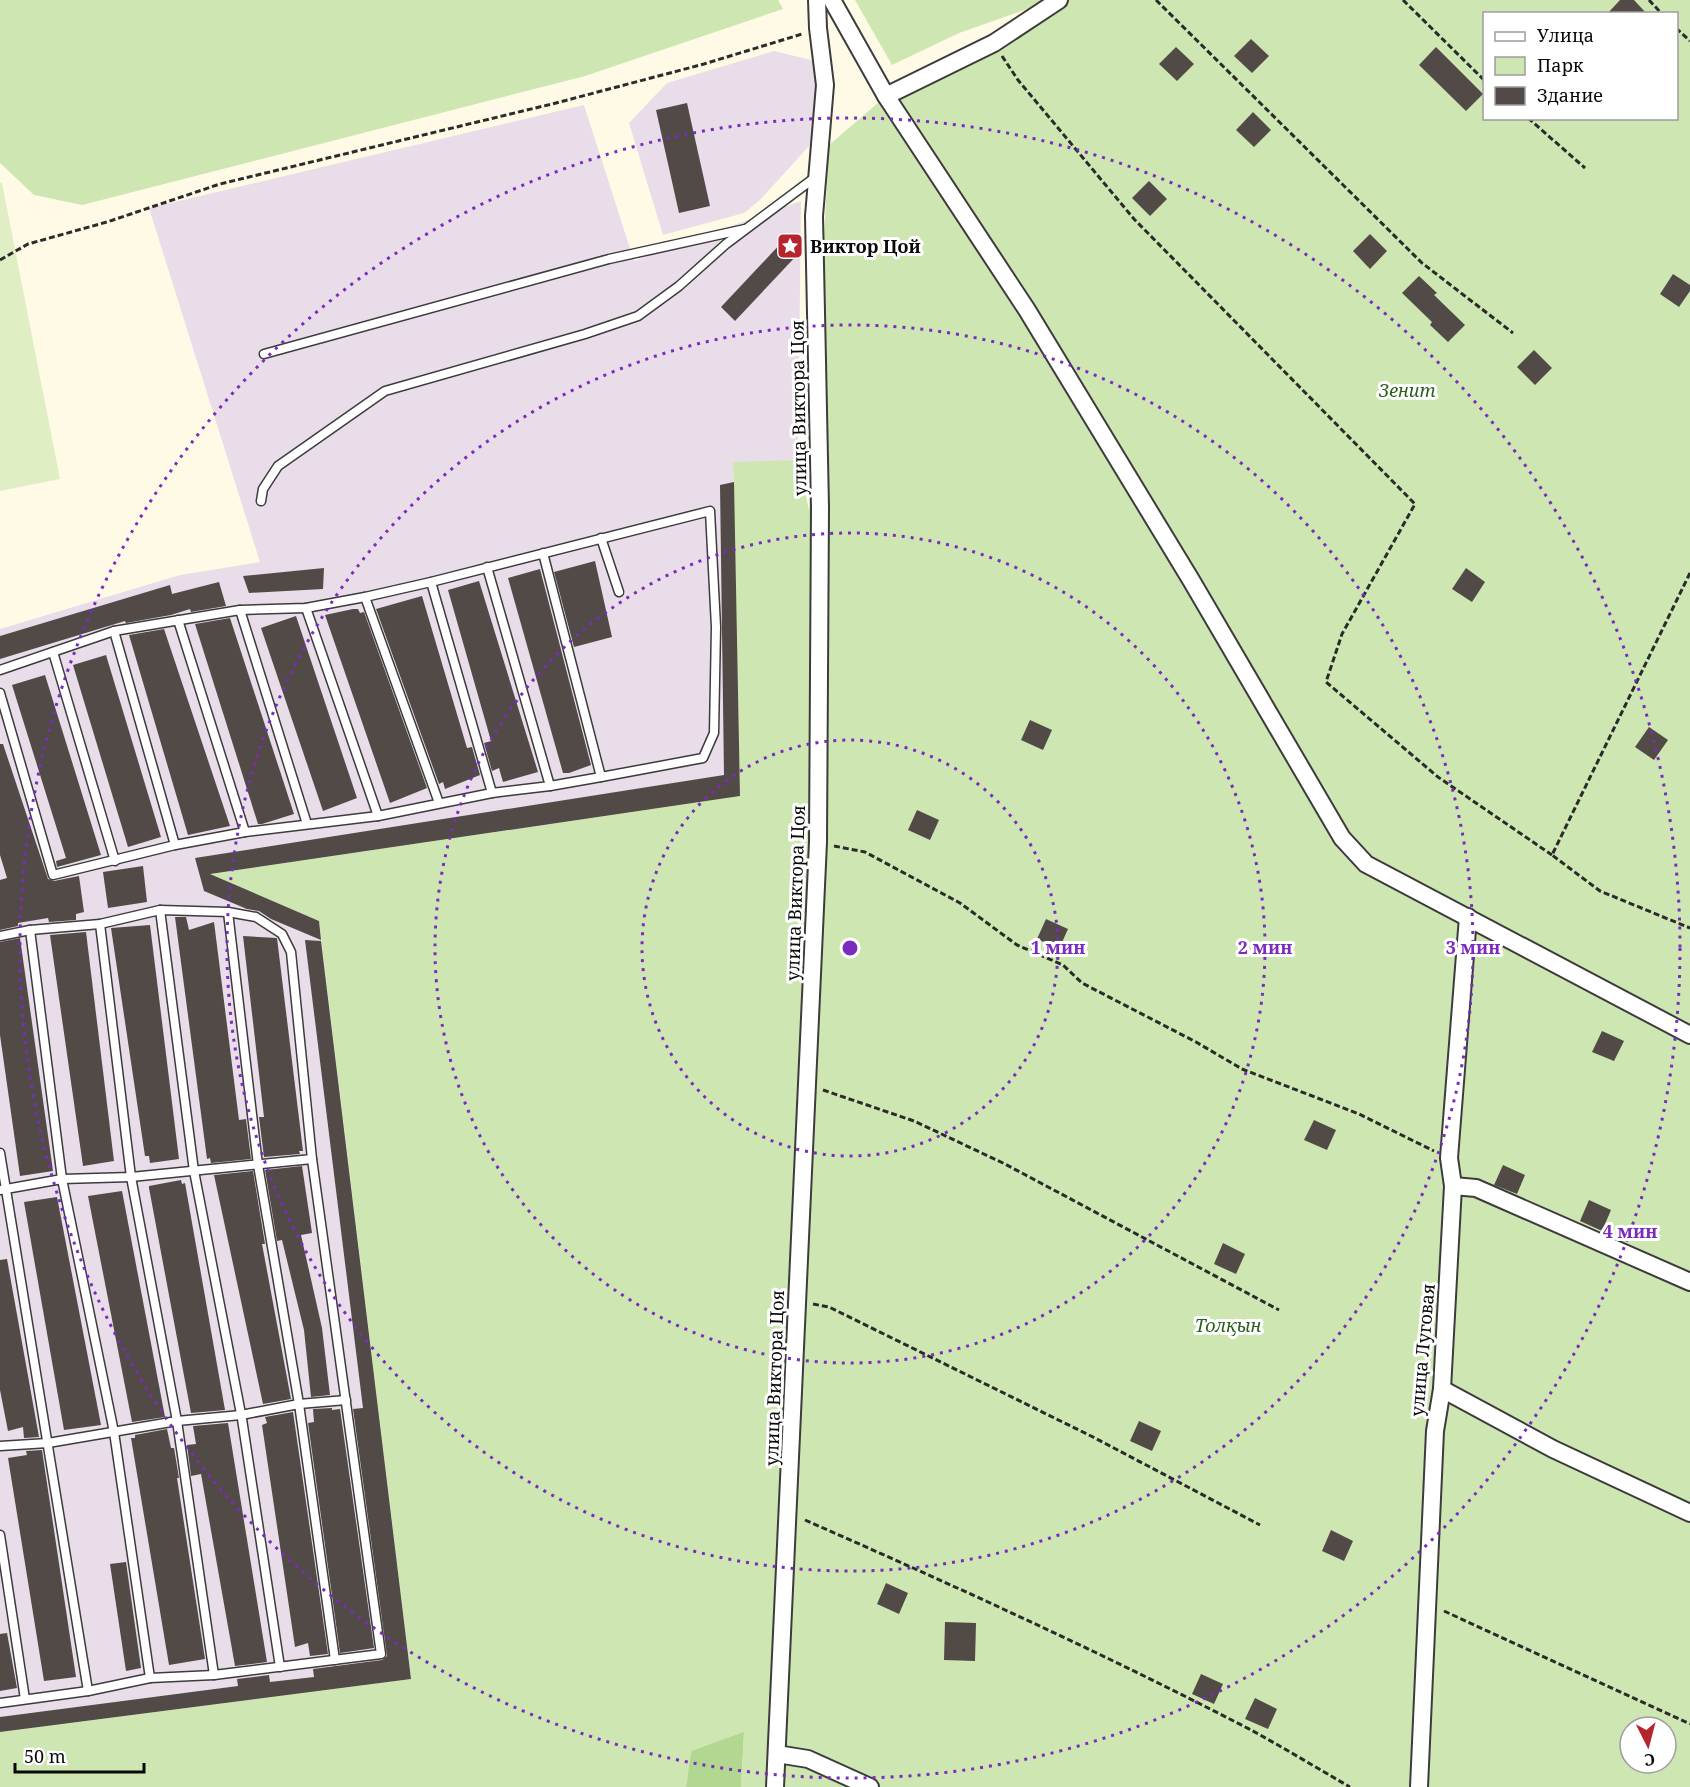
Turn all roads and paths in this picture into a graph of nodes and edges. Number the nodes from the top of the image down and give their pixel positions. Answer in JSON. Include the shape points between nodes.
{"nodes":[{"id":1,"x":817,"y":0,"type":"edge"},
{"id":2,"x":832,"y":0,"type":"edge"},
{"id":3,"x":1059,"y":0,"type":"edge"},
{"id":4,"x":1156,"y":0,"type":"edge"},
{"id":5,"x":1403,"y":0,"type":"edge"},
{"id":6,"x":1649,"y":0,"type":"edge"},
{"id":7,"x":1660,"y":12,"type":"edge"},
{"id":8,"x":818,"y":28,"type":"junction"},
{"id":9,"x":1678,"y":29,"type":"edge"},
{"id":10,"x":1690,"y":41,"type":"edge"},
{"id":11,"x":994,"y":43,"type":"junction"},
{"id":12,"x":1483,"y":78,"type":"edge"},
{"id":13,"x":886,"y":96,"type":"junction"},
{"id":14,"x":1530,"y":120,"type":"edge"},
{"id":15,"x":1584,"y":168,"type":"dead end"},
{"id":16,"x":818,"y":176,"type":"junction"},
{"id":17,"x":748,"y":228,"type":"junction"},
{"id":18,"x":0,"y":260,"type":"edge"},
{"id":19,"x":1513,"y":333,"type":"dead end"},
{"id":20,"x":264,"y":354,"type":"dead end"},
{"id":21,"x":261,"y":501,"type":"dead end"},
{"id":22,"x":601,"y":538,"type":"junction"},
{"id":23,"x":543,"y":553,"type":"junction"},
{"id":24,"x":488,"y":567,"type":"junction"},
{"id":25,"x":1690,"y":573,"type":"edge"},
{"id":26,"x":431,"y":582,"type":"junction"},
{"id":27,"x":619,"y":592,"type":"dead end"},
{"id":28,"x":365,"y":597,"type":"junction"},
{"id":29,"x":306,"y":608,"type":"junction"},
{"id":30,"x":240,"y":610,"type":"junction"},
{"id":31,"x":178,"y":620,"type":"junction"},
{"id":32,"x":114,"y":631,"type":"junction"},
{"id":33,"x":52,"y":652,"type":"junction"},
{"id":34,"x":0,"y":670,"type":"edge"},
{"id":35,"x":0,"y":693,"type":"edge"},
{"id":36,"x":601,"y":777,"type":"junction"},
{"id":37,"x":550,"y":786,"type":"junction"},
{"id":38,"x":492,"y":793,"type":"junction"},
{"id":39,"x":439,"y":803,"type":"junction"},
{"id":40,"x":378,"y":816,"type":"junction"},
{"id":41,"x":307,"y":825,"type":"junction"},
{"id":42,"x":245,"y":832,"type":"junction"},
{"id":43,"x":818,"y":842,"type":"junction"},
{"id":44,"x":175,"y":845,"type":"junction"},
{"id":45,"x":1552,"y":855,"type":"junction"},
{"id":46,"x":115,"y":861,"type":"junction"},
{"id":47,"x":160,"y":910,"type":"junction"},
{"id":48,"x":228,"y":912,"type":"junction"},
{"id":49,"x":1468,"y":917,"type":"junction"},
{"id":50,"x":100,"y":924,"type":"junction"},
{"id":51,"x":1690,"y":928,"type":"edge"},
{"id":52,"x":30,"y":930,"type":"junction"},
{"id":53,"x":0,"y":936,"type":"edge"},
{"id":54,"x":1690,"y":1035,"type":"edge"},
{"id":55,"x":807,"y":1085,"type":"junction"},
{"id":56,"x":0,"y":1154,"type":"edge"},
{"id":57,"x":1449,"y":1158,"type":"junction"},
{"id":58,"x":312,"y":1160,"type":"junction"},
{"id":59,"x":258,"y":1165,"type":"junction"},
{"id":60,"x":194,"y":1171,"type":"junction"},
{"id":61,"x":131,"y":1177,"type":"junction"},
{"id":62,"x":62,"y":1179,"type":"junction"},
{"id":63,"x":1453,"y":1186,"type":"junction"},
{"id":64,"x":3,"y":1190,"type":"edge"},
{"id":65,"x":1690,"y":1282,"type":"edge"},
{"id":66,"x":796,"y":1300,"type":"junction"},
{"id":67,"x":1279,"y":1310,"type":"dead end"},
{"id":68,"x":1442,"y":1389,"type":"junction"},
{"id":69,"x":346,"y":1400,"type":"junction"},
{"id":70,"x":299,"y":1404,"type":"junction"},
{"id":71,"x":241,"y":1414,"type":"junction"},
{"id":72,"x":177,"y":1421,"type":"junction"},
{"id":73,"x":114,"y":1432,"type":"junction"},
{"id":74,"x":48,"y":1443,"type":"junction"},
{"id":75,"x":0,"y":1446,"type":"edge"},
{"id":76,"x":789,"y":1513,"type":"junction"},
{"id":77,"x":1690,"y":1513,"type":"edge"},
{"id":78,"x":1260,"y":1526,"type":"dead end"},
{"id":79,"x":0,"y":1535,"type":"edge"},
{"id":80,"x":1428,"y":1604,"type":"junction"},
{"id":81,"x":335,"y":1660,"type":"junction"},
{"id":82,"x":280,"y":1667,"type":"junction"},
{"id":83,"x":214,"y":1676,"type":"junction"},
{"id":84,"x":150,"y":1678,"type":"junction"},
{"id":85,"x":88,"y":1691,"type":"junction"},
{"id":86,"x":25,"y":1699,"type":"junction"},
{"id":87,"x":0,"y":1703,"type":"edge"},
{"id":88,"x":1690,"y":1724,"type":"edge"},
{"id":89,"x":777,"y":1754,"type":"junction"},
{"id":90,"x":775,"y":1787,"type":"edge"},
{"id":91,"x":870,"y":1787,"type":"edge"},
{"id":92,"x":1350,"y":1787,"type":"edge"},
{"id":93,"x":1419,"y":1787,"type":"edge"}],
"edges":[{"from":1,"to":8,"type":"street","name":"улица Виктора Цоя"},
{"from":2,"to":13,"type":"street"},
{"from":3,"to":11,"type":"street"},
{"from":4,"to":19,"type":"path","via":[[1422,263]]},
{"from":5,"to":12,"type":"path"},
{"from":6,"to":7,"type":"path"},
{"from":8,"to":16,"type":"street","name":"улица Виктора Цоя","via":[[825,85]]},
{"from":8,"to":18,"type":"path","via":[[704,64],[556,103],[220,184],[28,244]]},
{"from":9,"to":10,"type":"path"},
{"from":11,"to":13,"type":"street"},
{"from":11,"to":45,"type":"path","via":[[1018,80],[1134,219],[1415,504],[1342,634],[1326,682],[1438,777]]},
{"from":13,"to":49,"type":"street","via":[[1027,310],[1342,838],[1366,864]]},
{"from":14,"to":15,"type":"path"},
{"from":16,"to":17,"type":"lane"},
{"from":16,"to":43,"type":"street","name":"улица Виктора Цоя","via":[[814,216],[820,507]]},
{"from":17,"to":20,"type":"lane","via":[[609,259]]},
{"from":17,"to":21,"type":"lane","via":[[638,316],[385,391],[278,466],[263,489]]},
{"from":22,"to":23,"type":"lane"},
{"from":22,"to":27,"type":"lane"},
{"from":22,"to":36,"type":"lane","via":[[710,511],[716,627],[714,733],[703,758]]},
{"from":23,"to":24,"type":"lane"},
{"from":23,"to":36,"type":"lane"},
{"from":24,"to":26,"type":"lane"},
{"from":24,"to":37,"type":"lane"},
{"from":25,"to":45,"type":"path"},
{"from":26,"to":28,"type":"lane"},
{"from":26,"to":38,"type":"lane"},
{"from":28,"to":29,"type":"lane"},
{"from":28,"to":39,"type":"lane"},
{"from":29,"to":30,"type":"lane"},
{"from":29,"to":40,"type":"lane"},
{"from":30,"to":31,"type":"lane"},
{"from":30,"to":41,"type":"lane"},
{"from":31,"to":32,"type":"lane"},
{"from":31,"to":42,"type":"lane"},
{"from":32,"to":33,"type":"lane"},
{"from":32,"to":44,"type":"lane"},
{"from":33,"to":34,"type":"lane"},
{"from":33,"to":46,"type":"lane"},
{"from":35,"to":46,"type":"lane","via":[[53,875]]},
{"from":36,"to":37,"type":"lane"},
{"from":37,"to":38,"type":"lane"},
{"from":38,"to":39,"type":"lane"},
{"from":39,"to":40,"type":"lane"},
{"from":40,"to":41,"type":"lane"},
{"from":41,"to":42,"type":"lane"},
{"from":42,"to":44,"type":"lane"},
{"from":43,"to":55,"type":"street","name":"улица Виктора Цоя"},
{"from":43,"to":57,"type":"path","via":[[865,852],[960,903],[1017,945],[1063,965],[1082,983],[1242,1069],[1359,1114]]},
{"from":44,"to":46,"type":"lane"},
{"from":45,"to":51,"type":"path","via":[[1600,891]]},
{"from":47,"to":48,"type":"lane"},
{"from":47,"to":50,"type":"lane"},
{"from":47,"to":60,"type":"lane"},
{"from":48,"to":58,"type":"lane","via":[[256,917],[282,934],[291,952]]},
{"from":48,"to":59,"type":"lane"},
{"from":49,"to":54,"type":"street"},
{"from":49,"to":57,"type":"street","name":"улица Луговая"},
{"from":50,"to":52,"type":"lane"},
{"from":50,"to":61,"type":"lane"},
{"from":52,"to":53,"type":"lane"},
{"from":52,"to":62,"type":"lane"},
{"from":55,"to":66,"type":"street","name":"улица Виктора Цоя"},
{"from":55,"to":67,"type":"path","via":[[914,1121]]},
{"from":56,"to":64,"type":"lane"},
{"from":57,"to":63,"type":"street","name":"улица Луговая"},
{"from":58,"to":59,"type":"lane"},
{"from":58,"to":69,"type":"lane"},
{"from":59,"to":60,"type":"lane"},
{"from":59,"to":70,"type":"lane"},
{"from":60,"to":61,"type":"lane"},
{"from":60,"to":71,"type":"lane"},
{"from":61,"to":62,"type":"lane"},
{"from":61,"to":72,"type":"lane"},
{"from":62,"to":64,"type":"lane"},
{"from":62,"to":73,"type":"lane"},
{"from":63,"to":65,"type":"street","via":[[1476,1188]]},
{"from":63,"to":68,"type":"street","name":"улица Луговая"},
{"from":64,"to":74,"type":"lane"},
{"from":66,"to":76,"type":"street","name":"улица Виктора Цоя"},
{"from":66,"to":78,"type":"path","via":[[850,1318],[1093,1437]]},
{"from":68,"to":77,"type":"street","via":[[1553,1449]]},
{"from":68,"to":80,"type":"street","name":"улица Луговая","via":[[1435,1431]]},
{"from":69,"to":70,"type":"lane"},
{"from":69,"to":81,"type":"lane","via":[[381,1654]]},
{"from":70,"to":71,"type":"lane"},
{"from":70,"to":81,"type":"lane"},
{"from":71,"to":72,"type":"lane"},
{"from":71,"to":82,"type":"lane"},
{"from":72,"to":73,"type":"lane"},
{"from":72,"to":83,"type":"lane"},
{"from":73,"to":74,"type":"lane"},
{"from":73,"to":84,"type":"lane"},
{"from":74,"to":75,"type":"lane"},
{"from":74,"to":85,"type":"lane"},
{"from":76,"to":89,"type":"street","name":"улица Виктора Цоя"},
{"from":76,"to":92,"type":"path","via":[[1084,1647],[1252,1731]]},
{"from":79,"to":86,"type":"lane"},
{"from":80,"to":88,"type":"path"},
{"from":80,"to":93,"type":"street","name":"улица Луговая"},
{"from":81,"to":82,"type":"lane"},
{"from":82,"to":83,"type":"lane"},
{"from":83,"to":84,"type":"lane"},
{"from":84,"to":85,"type":"lane"},
{"from":85,"to":86,"type":"lane"},
{"from":86,"to":87,"type":"lane"},
{"from":89,"to":90,"type":"street","name":"улица Виктора Цоя"},
{"from":89,"to":91,"type":"street","via":[[808,1759]]}]}
